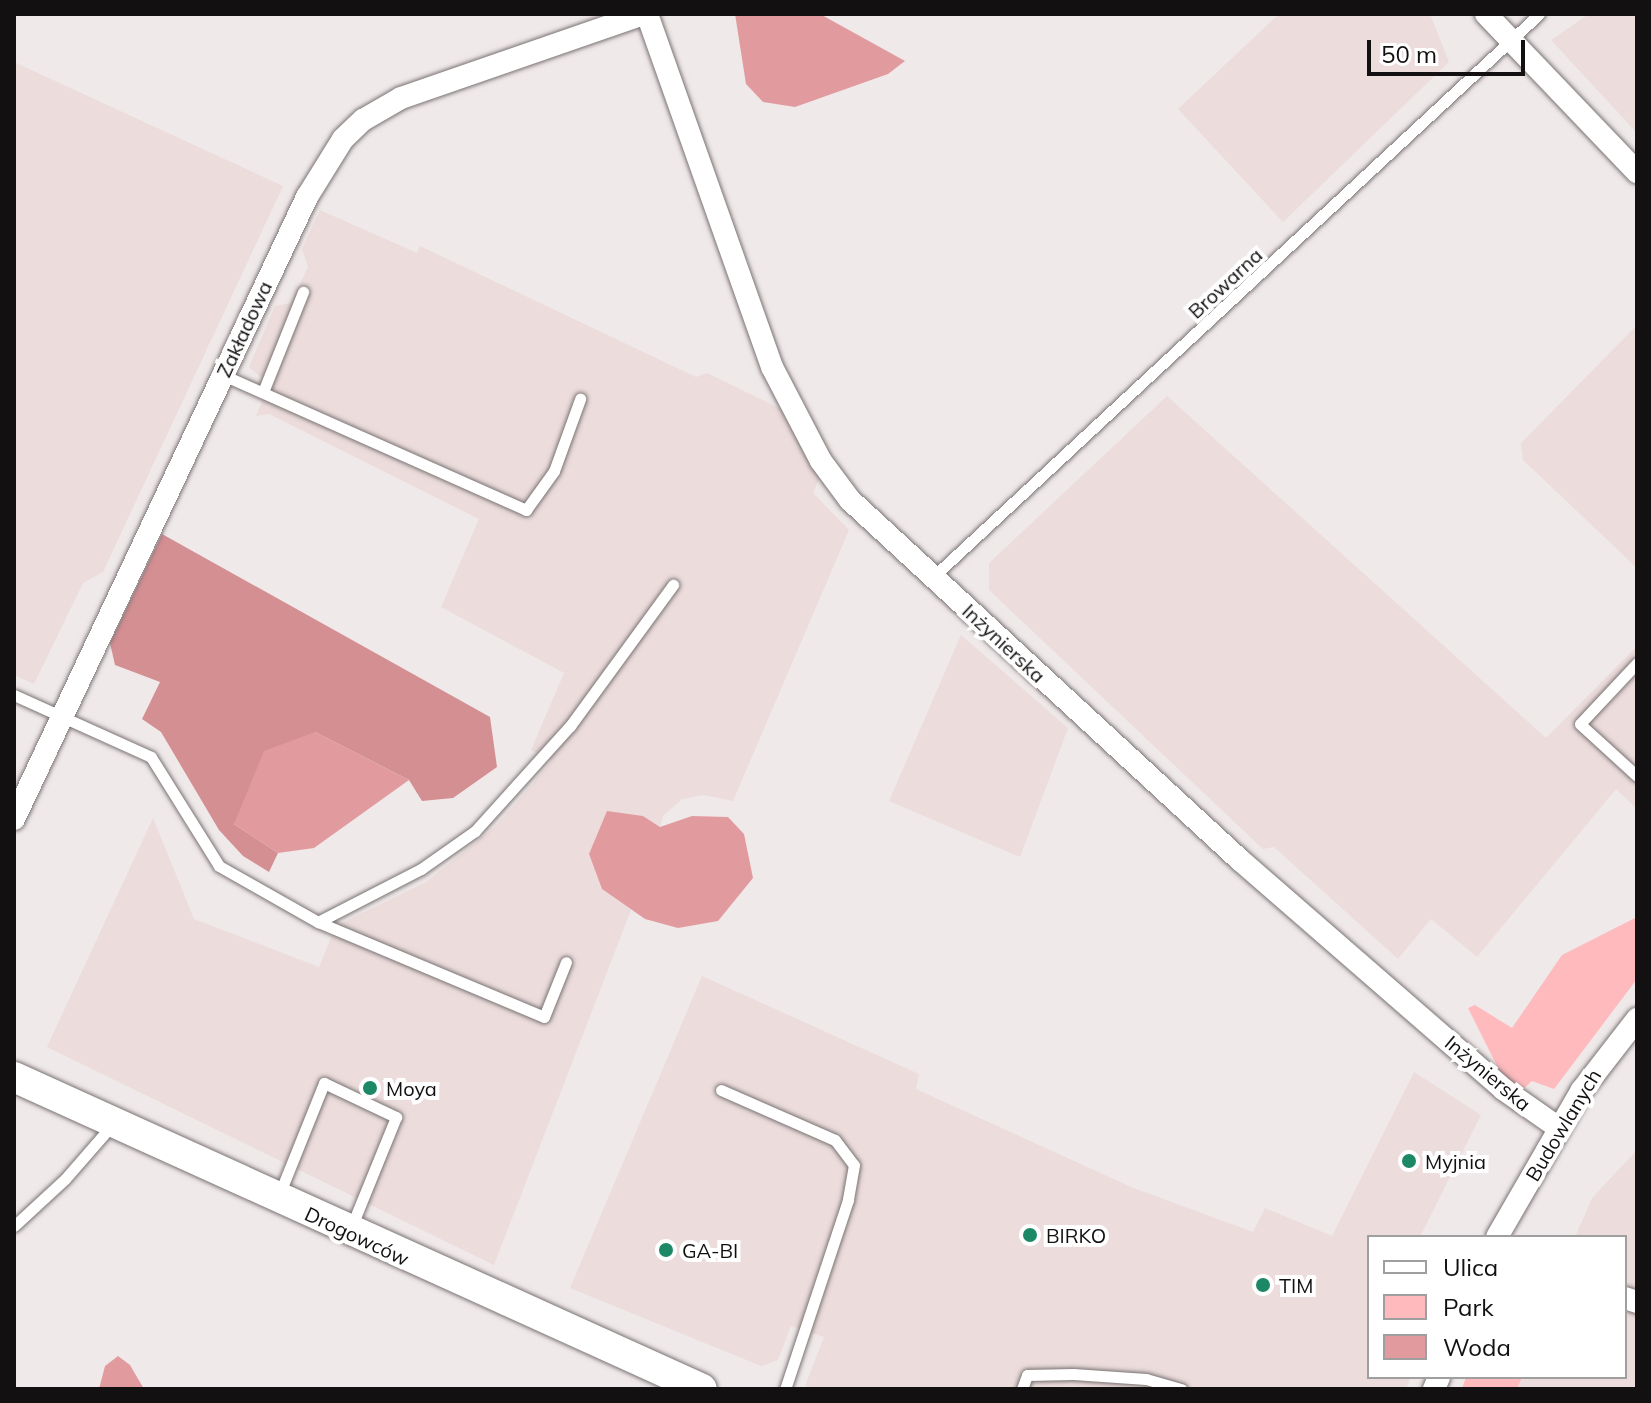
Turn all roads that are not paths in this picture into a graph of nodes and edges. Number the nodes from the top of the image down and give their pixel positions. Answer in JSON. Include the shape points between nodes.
{"nodes":[{"id":1,"x":645,"y":14,"type":"edge"},
{"id":2,"x":1486,"y":14,"type":"edge"},
{"id":3,"x":1539,"y":14,"type":"edge"},
{"id":4,"x":1510,"y":45,"type":"junction"},
{"id":5,"x":1637,"y":172,"type":"edge"},
{"id":6,"x":303,"y":292,"type":"dead end"},
{"id":7,"x":223,"y":375,"type":"junction"},
{"id":8,"x":263,"y":392,"type":"junction"},
{"id":9,"x":580,"y":399,"type":"dead end"},
{"id":10,"x":933,"y":577,"type":"junction"},
{"id":11,"x":673,"y":585,"type":"dead end"},
{"id":12,"x":1637,"y":663,"type":"edge"},
{"id":13,"x":14,"y":695,"type":"edge"},
{"id":14,"x":61,"y":718,"type":"junction"},
{"id":15,"x":1637,"y":776,"type":"edge"},
{"id":16,"x":14,"y":819,"type":"edge"},
{"id":17,"x":318,"y":922,"type":"junction"},
{"id":18,"x":566,"y":962,"type":"dead end"},
{"id":19,"x":1637,"y":1019,"type":"edge"},
{"id":20,"x":14,"y":1077,"type":"edge"},
{"id":21,"x":721,"y":1090,"type":"dead end"},
{"id":22,"x":113,"y":1123,"type":"junction"},
{"id":23,"x":1559,"y":1128,"type":"junction"},
{"id":24,"x":277,"y":1199,"type":"junction"},
{"id":25,"x":14,"y":1226,"type":"edge"},
{"id":26,"x":349,"y":1233,"type":"junction"},
{"id":27,"x":1498,"y":1235,"type":"edge"},
{"id":28,"x":702,"y":1389,"type":"edge"},
{"id":29,"x":785,"y":1389,"type":"edge"},
{"id":30,"x":1022,"y":1389,"type":"edge"},
{"id":31,"x":1182,"y":1389,"type":"edge"}],
"edges":[{"from":1,"to":7,"type":"street","name":"Zakładowa","via":[[401,98],[363,120],[343,139],[307,197]]},
{"from":1,"to":10,"type":"street","name":"Inżynierska","via":[[772,367],[800,425],[850,500]]},
{"from":2,"to":4,"type":"street"},
{"from":3,"to":4,"type":"lane","name":"Browarna"},
{"from":4,"to":5,"type":"street"},
{"from":4,"to":10,"type":"lane","name":"Browarna"},
{"from":6,"to":8,"type":"lane"},
{"from":7,"to":8,"type":"lane"},
{"from":7,"to":14,"type":"street","name":"Zakładowa"},
{"from":8,"to":9,"type":"lane","via":[[526,510],[554,471]]},
{"from":10,"to":23,"type":"street","name":"Inżynierska","via":[[1346,954],[1503,1089]]},
{"from":11,"to":17,"type":"lane","via":[[570,726],[475,831],[421,869]]},
{"from":12,"to":15,"type":"lane","via":[[1580,724]]},
{"from":13,"to":14,"type":"lane"},
{"from":14,"to":16,"type":"street","name":"Zakładowa"},
{"from":14,"to":17,"type":"lane","via":[[151,757],[219,866]]},
{"from":17,"to":18,"type":"lane","via":[[544,1017]]},
{"from":19,"to":23,"type":"street","name":"Budowlanych"},
{"from":20,"to":22,"type":"main road","name":"Drogowców"},
{"from":21,"to":29,"type":"lane","via":[[835,1140],[854,1165],[848,1200]]},
{"from":22,"to":24,"type":"main road","name":"Drogowców"},
{"from":22,"to":25,"type":"lane","via":[[65,1179]]},
{"from":23,"to":27,"type":"street","name":"Budowlanych"},
{"from":24,"to":26,"type":"main road","name":"Drogowców"},
{"from":24,"to":26,"type":"lane","via":[[324,1083],[396,1117]]},
{"from":26,"to":28,"type":"main road","name":"Drogowców"},
{"from":30,"to":31,"type":"lane","via":[[1027,1375],[1073,1374],[1146,1379]]}]}
